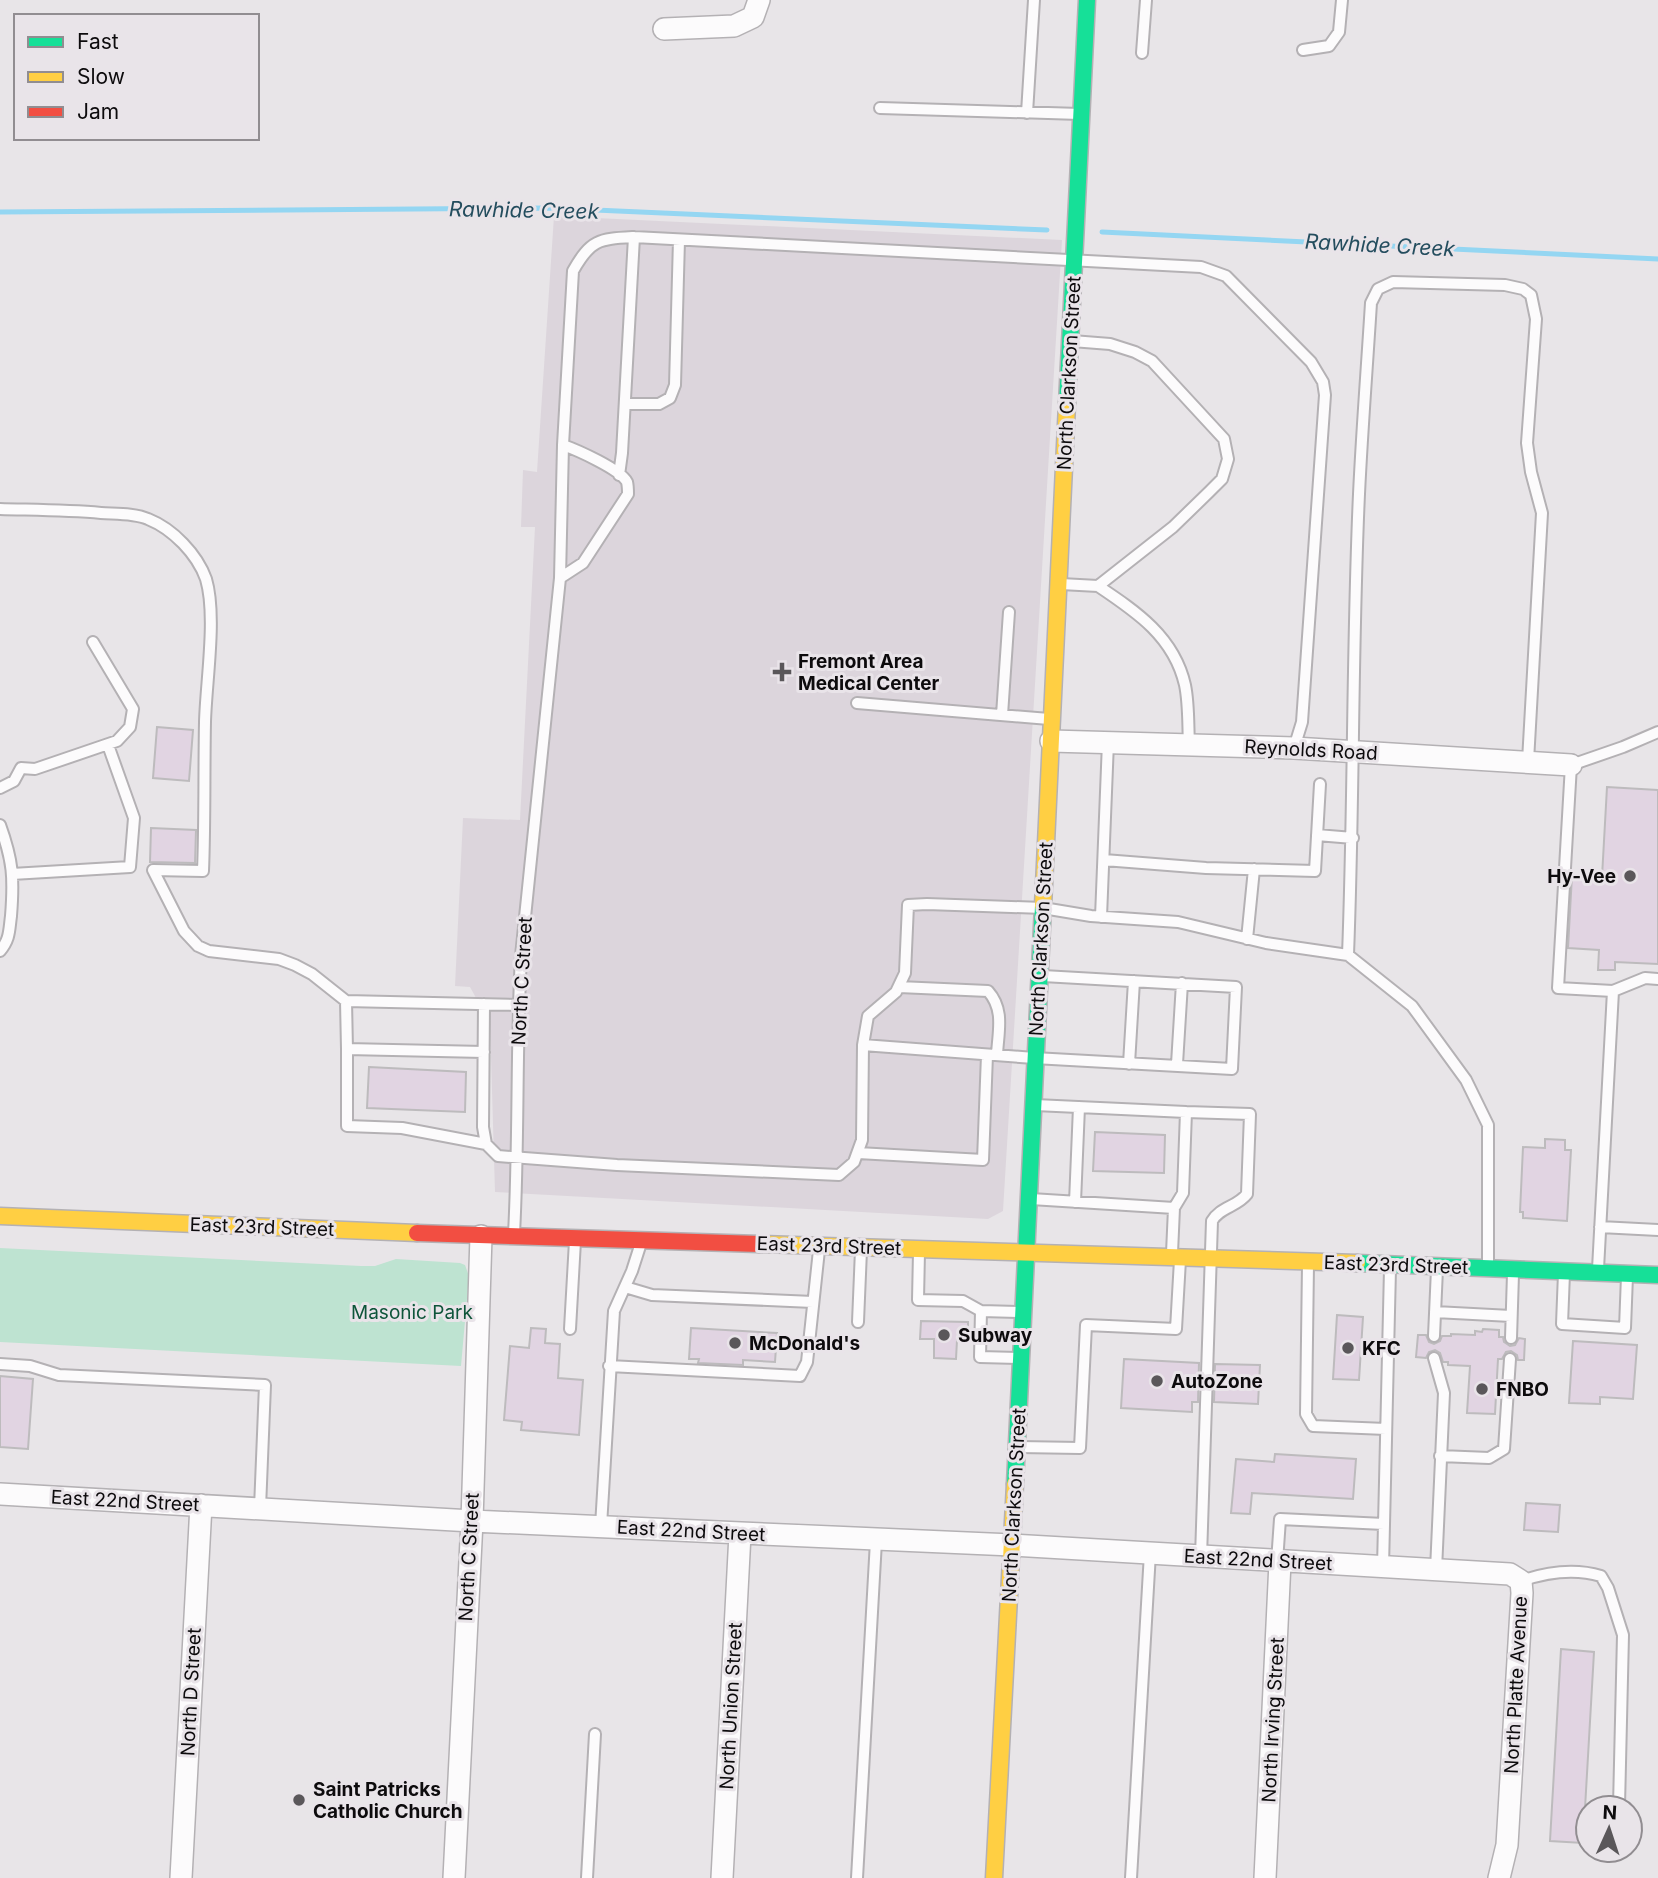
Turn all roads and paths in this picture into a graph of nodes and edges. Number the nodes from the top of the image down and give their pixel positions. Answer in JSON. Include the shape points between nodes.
{"nodes":[{"id":1,"x":759,"y":0,"type":"edge"},
{"id":2,"x":1034,"y":0,"type":"edge"},
{"id":3,"x":1087,"y":0,"type":"edge"},
{"id":4,"x":1146,"y":0,"type":"edge"},
{"id":5,"x":1342,"y":0,"type":"edge"},
{"id":6,"x":663,"y":29,"type":"dead end"},
{"id":7,"x":1303,"y":50,"type":"dead end"},
{"id":8,"x":1142,"y":53,"type":"dead end"},
{"id":9,"x":880,"y":108,"type":"dead end"},
{"id":10,"x":1027,"y":113,"type":"junction"},
{"id":11,"x":1082,"y":114,"type":"junction"},
{"id":12,"x":634,"y":237,"type":"junction"},
{"id":13,"x":679,"y":240,"type":"junction"},
{"id":14,"x":1075,"y":261,"type":"junction"},
{"id":15,"x":1071,"y":341,"type":"junction"},
{"id":16,"x":625,"y":404,"type":"junction"},
{"id":17,"x":563,"y":445,"type":"junction"},
{"id":18,"x":619,"y":475,"type":"junction"},
{"id":19,"x":0,"y":509,"type":"edge"},
{"id":20,"x":560,"y":578,"type":"junction"},
{"id":21,"x":1058,"y":584,"type":"junction"},
{"id":22,"x":1098,"y":586,"type":"junction"},
{"id":23,"x":1009,"y":612,"type":"dead end"},
{"id":24,"x":93,"y":642,"type":"dead end"},
{"id":25,"x":857,"y":703,"type":"dead end"},
{"id":26,"x":1002,"y":715,"type":"junction"},
{"id":27,"x":1052,"y":719,"type":"junction"},
{"id":28,"x":1658,"y":732,"type":"edge"},
{"id":29,"x":1051,"y":741,"type":"junction"},
{"id":30,"x":1108,"y":743,"type":"junction"},
{"id":31,"x":108,"y":745,"type":"junction"},
{"id":32,"x":1189,"y":745,"type":"junction"},
{"id":33,"x":1294,"y":748,"type":"junction"},
{"id":34,"x":1352,"y":751,"type":"junction"},
{"id":35,"x":1528,"y":761,"type":"junction"},
{"id":36,"x":1571,"y":765,"type":"junction"},
{"id":37,"x":1320,"y":784,"type":"dead end"},
{"id":38,"x":0,"y":788,"type":"edge"},
{"id":39,"x":0,"y":825,"type":"edge"},
{"id":40,"x":1317,"y":835,"type":"junction"},
{"id":41,"x":1353,"y":838,"type":"junction"},
{"id":42,"x":1104,"y":860,"type":"junction"},
{"id":43,"x":130,"y":867,"type":"junction"},
{"id":44,"x":1254,"y":869,"type":"junction"},
{"id":45,"x":153,"y":870,"type":"junction"},
{"id":46,"x":12,"y":873,"type":"junction"},
{"id":47,"x":1043,"y":908,"type":"junction"},
{"id":48,"x":1101,"y":917,"type":"junction"},
{"id":49,"x":4,"y":939,"type":"edge"},
{"id":50,"x":1247,"y":939,"type":"junction"},
{"id":51,"x":0,"y":951,"type":"edge"},
{"id":52,"x":1348,"y":955,"type":"junction"},
{"id":53,"x":1039,"y":975,"type":"junction"},
{"id":54,"x":1658,"y":979,"type":"edge"},
{"id":55,"x":1134,"y":981,"type":"junction"},
{"id":56,"x":1182,"y":983,"type":"junction"},
{"id":57,"x":899,"y":987,"type":"junction"},
{"id":58,"x":1614,"y":991,"type":"junction"},
{"id":59,"x":346,"y":1001,"type":"junction"},
{"id":60,"x":484,"y":1004,"type":"junction"},
{"id":61,"x":518,"y":1005,"type":"junction"},
{"id":62,"x":863,"y":1045,"type":"junction"},
{"id":63,"x":347,"y":1049,"type":"junction"},
{"id":64,"x":484,"y":1052,"type":"junction"},
{"id":65,"x":992,"y":1055,"type":"junction"},
{"id":66,"x":1034,"y":1058,"type":"junction"},
{"id":67,"x":1129,"y":1064,"type":"junction"},
{"id":68,"x":1177,"y":1065,"type":"junction"},
{"id":69,"x":1032,"y":1105,"type":"junction"},
{"id":70,"x":1079,"y":1107,"type":"junction"},
{"id":71,"x":1186,"y":1112,"type":"junction"},
{"id":72,"x":486,"y":1144,"type":"junction"},
{"id":73,"x":858,"y":1153,"type":"junction"},
{"id":74,"x":518,"y":1158,"type":"junction"},
{"id":75,"x":1028,"y":1199,"type":"junction"},
{"id":76,"x":1075,"y":1202,"type":"junction"},
{"id":77,"x":1174,"y":1208,"type":"junction"},
{"id":78,"x":0,"y":1216,"type":"edge"},
{"id":79,"x":1600,"y":1227,"type":"junction"},
{"id":80,"x":1658,"y":1230,"type":"edge"},
{"id":81,"x":481,"y":1236,"type":"junction"},
{"id":82,"x":514,"y":1236,"type":"junction"},
{"id":83,"x":575,"y":1238,"type":"junction"},
{"id":84,"x":641,"y":1240,"type":"junction"},
{"id":85,"x":819,"y":1246,"type":"junction"},
{"id":86,"x":861,"y":1247,"type":"junction"},
{"id":87,"x":919,"y":1250,"type":"junction"},
{"id":88,"x":1025,"y":1254,"type":"junction"},
{"id":89,"x":1176,"y":1258,"type":"junction"},
{"id":90,"x":1212,"y":1259,"type":"junction"},
{"id":91,"x":1308,"y":1262,"type":"junction"},
{"id":92,"x":1390,"y":1264,"type":"junction"},
{"id":93,"x":1437,"y":1266,"type":"junction"},
{"id":94,"x":1488,"y":1268,"type":"junction"},
{"id":95,"x":1513,"y":1269,"type":"junction"},
{"id":96,"x":1564,"y":1271,"type":"junction"},
{"id":97,"x":1597,"y":1272,"type":"junction"},
{"id":98,"x":1628,"y":1274,"type":"junction"},
{"id":99,"x":1658,"y":1275,"type":"edge"},
{"id":100,"x":625,"y":1287,"type":"junction"},
{"id":101,"x":813,"y":1301,"type":"junction"},
{"id":102,"x":981,"y":1311,"type":"junction"},
{"id":103,"x":1023,"y":1312,"type":"junction"},
{"id":104,"x":1435,"y":1312,"type":"junction"},
{"id":105,"x":1511,"y":1316,"type":"junction"},
{"id":106,"x":858,"y":1322,"type":"dead end"},
{"id":107,"x":570,"y":1329,"type":"dead end"},
{"id":108,"x":1434,"y":1335,"type":"dead end"},
{"id":109,"x":1511,"y":1338,"type":"dead end"},
{"id":110,"x":1022,"y":1358,"type":"junction"},
{"id":111,"x":1434,"y":1358,"type":"dead end"},
{"id":112,"x":1510,"y":1359,"type":"dead end"},
{"id":113,"x":0,"y":1364,"type":"edge"},
{"id":114,"x":610,"y":1366,"type":"junction"},
{"id":115,"x":1386,"y":1429,"type":"junction"},
{"id":116,"x":1017,"y":1447,"type":"junction"},
{"id":117,"x":1440,"y":1456,"type":"junction"},
{"id":118,"x":0,"y":1494,"type":"edge"},
{"id":119,"x":201,"y":1505,"type":"junction"},
{"id":120,"x":260,"y":1508,"type":"junction"},
{"id":121,"x":471,"y":1521,"type":"junction"},
{"id":122,"x":1384,"y":1524,"type":"junction"},
{"id":123,"x":601,"y":1526,"type":"junction"},
{"id":124,"x":740,"y":1534,"type":"junction"},
{"id":125,"x":876,"y":1541,"type":"junction"},
{"id":126,"x":1013,"y":1545,"type":"junction"},
{"id":127,"x":1150,"y":1553,"type":"junction"},
{"id":128,"x":1201,"y":1557,"type":"junction"},
{"id":129,"x":1279,"y":1562,"type":"junction"},
{"id":130,"x":1383,"y":1567,"type":"junction"},
{"id":131,"x":1436,"y":1570,"type":"junction"},
{"id":132,"x":1521,"y":1581,"type":"junction"},
{"id":133,"x":595,"y":1734,"type":"dead end"},
{"id":134,"x":1619,"y":1794,"type":"edge"},
{"id":135,"x":1507,"y":1845,"type":"junction"},
{"id":136,"x":181,"y":1878,"type":"edge"},
{"id":137,"x":454,"y":1878,"type":"edge"},
{"id":138,"x":587,"y":1878,"type":"edge"},
{"id":139,"x":722,"y":1878,"type":"edge"},
{"id":140,"x":857,"y":1878,"type":"edge"},
{"id":141,"x":994,"y":1878,"type":"edge"},
{"id":142,"x":1131,"y":1878,"type":"edge"},
{"id":143,"x":1265,"y":1878,"type":"edge"},
{"id":144,"x":1499,"y":1878,"type":"edge"},
{"id":145,"x":1515,"y":1878,"type":"edge"}],
"edges":[{"from":1,"to":6,"type":"street","via":[[753,17],[734,26]]},
{"from":2,"to":10,"type":"lane"},
{"from":3,"to":11,"type":"street","name":"North Clarkson Street"},
{"from":4,"to":8,"type":"lane"},
{"from":5,"to":7,"type":"lane","via":[[1339,32],[1329,46]]},
{"from":9,"to":10,"type":"lane"},
{"from":10,"to":11,"type":"lane"},
{"from":11,"to":14,"type":"street","name":"North Clarkson Street"},
{"from":12,"to":13,"type":"lane","name":"North C Street"},
{"from":12,"to":16,"type":"lane"},
{"from":12,"to":17,"type":"lane","name":"North C Street","via":[[604,239],[585,250],[573,271]]},
{"from":13,"to":14,"type":"lane","name":"North C Street"},
{"from":13,"to":16,"type":"lane","via":[[675,385],[670,398],[660,404]]},
{"from":14,"to":15,"type":"street","name":"North Clarkson Street"},
{"from":14,"to":33,"type":"lane","name":"North C Street","via":[[1200,267],[1226,276],[1311,362],[1323,382],[1303,722]]},
{"from":15,"to":21,"type":"street","name":"North Clarkson Street"},
{"from":15,"to":22,"type":"lane","via":[[1110,344],[1152,361],[1224,439],[1228,459],[1222,479],[1209,492]]},
{"from":16,"to":18,"type":"lane"},
{"from":17,"to":18,"type":"lane"},
{"from":17,"to":20,"type":"lane","name":"North C Street"},
{"from":18,"to":20,"type":"lane","via":[[628,494],[583,563]]},
{"from":19,"to":45,"type":"lane","via":[[77,510],[147,518],[191,553],[206,580],[210,648],[203,871]]},
{"from":20,"to":61,"type":"lane","name":"North C Street"},
{"from":21,"to":22,"type":"lane"},
{"from":21,"to":27,"type":"street","name":"North Clarkson Street"},
{"from":22,"to":32,"type":"lane","via":[[1141,615],[1167,641],[1186,688]]},
{"from":23,"to":26,"type":"lane"},
{"from":24,"to":31,"type":"lane","via":[[133,709],[130,727]]},
{"from":25,"to":26,"type":"lane"},
{"from":26,"to":27,"type":"lane"},
{"from":27,"to":29,"type":"street","name":"North Clarkson Street"},
{"from":28,"to":36,"type":"lane"},
{"from":29,"to":30,"type":"street","name":"Reynolds Road"},
{"from":29,"to":47,"type":"street","name":"North Clarkson Street"},
{"from":30,"to":32,"type":"street","name":"Reynolds Road"},
{"from":30,"to":42,"type":"lane"},
{"from":31,"to":38,"type":"lane","via":[[36,769],[21,768],[14,781]]},
{"from":31,"to":43,"type":"lane","via":[[134,818]]},
{"from":32,"to":33,"type":"street","name":"Reynolds Road"},
{"from":33,"to":34,"type":"street","name":"Reynolds Road"},
{"from":34,"to":35,"type":"street","name":"Reynolds Road"},
{"from":34,"to":35,"type":"lane","via":[[1359,494],[1371,303],[1378,289],[1393,282],[1506,285],[1531,296],[1536,319],[1527,443],[1542,513]]},
{"from":34,"to":41,"type":"lane"},
{"from":35,"to":36,"type":"street","name":"Reynolds Road"},
{"from":36,"to":58,"type":"lane","via":[[1558,988]]},
{"from":37,"to":40,"type":"lane"},
{"from":39,"to":46,"type":"lane"},
{"from":40,"to":41,"type":"lane"},
{"from":40,"to":44,"type":"lane","via":[[1315,871]]},
{"from":41,"to":52,"type":"lane"},
{"from":42,"to":44,"type":"lane"},
{"from":42,"to":48,"type":"lane"},
{"from":43,"to":45,"type":"lane"},
{"from":43,"to":46,"type":"lane"},
{"from":44,"to":50,"type":"lane"},
{"from":45,"to":59,"type":"lane","via":[[184,931],[198,946],[295,965]]},
{"from":46,"to":49,"type":"lane","via":[[14,886]]},
{"from":47,"to":48,"type":"lane"},
{"from":47,"to":53,"type":"street","name":"North Clarkson Street"},
{"from":47,"to":57,"type":"lane","via":[[908,905],[905,973]]},
{"from":48,"to":50,"type":"lane","via":[[1178,922]]},
{"from":49,"to":51,"type":"lane"},
{"from":50,"to":52,"type":"lane"},
{"from":52,"to":94,"type":"lane","via":[[1412,1006],[1466,1080],[1488,1125]]},
{"from":53,"to":55,"type":"lane"},
{"from":53,"to":66,"type":"street","name":"North Clarkson Street"},
{"from":54,"to":58,"type":"lane","via":[[1645,978]]},
{"from":55,"to":56,"type":"lane"},
{"from":55,"to":67,"type":"lane"},
{"from":56,"to":68,"type":"lane"},
{"from":56,"to":68,"type":"lane","via":[[1236,987],[1232,1069]]},
{"from":57,"to":62,"type":"lane","via":[[868,1016]]},
{"from":57,"to":65,"type":"lane","via":[[988,992],[1000,1014]]},
{"from":58,"to":79,"type":"lane"},
{"from":59,"to":60,"type":"lane"},
{"from":59,"to":63,"type":"lane"},
{"from":60,"to":61,"type":"lane"},
{"from":60,"to":64,"type":"lane"},
{"from":61,"to":74,"type":"lane","name":"North C Street"},
{"from":62,"to":65,"type":"lane"},
{"from":62,"to":73,"type":"lane"},
{"from":63,"to":64,"type":"lane"},
{"from":63,"to":72,"type":"lane","via":[[347,1126],[402,1128]]},
{"from":64,"to":72,"type":"lane"},
{"from":65,"to":66,"type":"lane"},
{"from":65,"to":73,"type":"lane","via":[[983,1160]]},
{"from":66,"to":67,"type":"lane"},
{"from":66,"to":69,"type":"street","name":"North Clarkson Street"},
{"from":67,"to":68,"type":"lane"},
{"from":69,"to":70,"type":"lane"},
{"from":69,"to":75,"type":"street","name":"North Clarkson Street"},
{"from":70,"to":71,"type":"lane"},
{"from":70,"to":76,"type":"lane"},
{"from":71,"to":77,"type":"lane","via":[[1183,1193]]},
{"from":71,"to":90,"type":"lane","via":[[1250,1114],[1247,1194],[1217,1212],[1212,1221]]},
{"from":72,"to":74,"type":"lane","via":[[498,1156]]},
{"from":73,"to":74,"type":"lane","via":[[838,1175]]},
{"from":74,"to":82,"type":"lane","name":"North C Street"},
{"from":75,"to":76,"type":"lane"},
{"from":75,"to":88,"type":"street","name":"North Clarkson Street"},
{"from":76,"to":77,"type":"lane"},
{"from":77,"to":89,"type":"lane"},
{"from":78,"to":81,"type":"street","name":"East 23rd Street"},
{"from":79,"to":80,"type":"lane"},
{"from":79,"to":97,"type":"lane"},
{"from":81,"to":82,"type":"street","name":"East 23rd Street"},
{"from":81,"to":121,"type":"street","name":"North C Street"},
{"from":82,"to":83,"type":"street","name":"East 23rd Street"},
{"from":83,"to":84,"type":"street","name":"East 23rd Street"},
{"from":83,"to":107,"type":"lane"},
{"from":84,"to":85,"type":"street","name":"East 23rd Street"},
{"from":84,"to":100,"type":"lane"},
{"from":85,"to":86,"type":"street","name":"East 23rd Street"},
{"from":85,"to":101,"type":"lane"},
{"from":86,"to":87,"type":"street","name":"East 23rd Street"},
{"from":86,"to":106,"type":"lane"},
{"from":87,"to":88,"type":"street","name":"East 23rd Street"},
{"from":87,"to":102,"type":"lane","via":[[918,1300],[964,1301]]},
{"from":88,"to":89,"type":"street","name":"East 23rd Street"},
{"from":88,"to":103,"type":"street","name":"North Clarkson Street"},
{"from":89,"to":90,"type":"street","name":"East 23rd Street"},
{"from":89,"to":116,"type":"lane","via":[[1176,1329],[1086,1325],[1080,1448]]},
{"from":90,"to":91,"type":"street","name":"East 23rd Street"},
{"from":90,"to":128,"type":"lane"},
{"from":91,"to":92,"type":"street","name":"East 23rd Street"},
{"from":91,"to":115,"type":"lane","via":[[1306,1413],[1314,1426]]},
{"from":92,"to":93,"type":"street","name":"East 23rd Street"},
{"from":92,"to":115,"type":"lane"},
{"from":93,"to":94,"type":"street","name":"East 23rd Street"},
{"from":93,"to":104,"type":"lane"},
{"from":94,"to":95,"type":"street","name":"East 23rd Street"},
{"from":95,"to":96,"type":"street","name":"East 23rd Street"},
{"from":95,"to":105,"type":"lane"},
{"from":96,"to":97,"type":"street","name":"East 23rd Street"},
{"from":96,"to":98,"type":"lane","via":[[1562,1324],[1625,1328]]},
{"from":97,"to":98,"type":"street","name":"East 23rd Street"},
{"from":98,"to":99,"type":"street","name":"East 23rd Street"},
{"from":100,"to":101,"type":"lane","via":[[652,1295]]},
{"from":100,"to":114,"type":"lane","via":[[614,1311]]},
{"from":101,"to":114,"type":"lane","via":[[807,1362],[800,1376]]},
{"from":102,"to":103,"type":"lane"},
{"from":102,"to":110,"type":"lane","via":[[980,1357]]},
{"from":103,"to":110,"type":"street","name":"North Clarkson Street"},
{"from":104,"to":105,"type":"lane"},
{"from":104,"to":108,"type":"lane"},
{"from":105,"to":109,"type":"lane"},
{"from":110,"to":116,"type":"street","name":"North Clarkson Street"},
{"from":111,"to":117,"type":"lane","via":[[1444,1394]]},
{"from":112,"to":117,"type":"lane","via":[[1504,1449],[1489,1458]]},
{"from":113,"to":120,"type":"lane","via":[[30,1366],[59,1375],[265,1385]]},
{"from":114,"to":123,"type":"lane"},
{"from":115,"to":122,"type":"lane"},
{"from":116,"to":126,"type":"street","name":"North Clarkson Street"},
{"from":117,"to":131,"type":"lane"},
{"from":118,"to":119,"type":"street","name":"East 22nd Street"},
{"from":119,"to":120,"type":"street","name":"East 22nd Street"},
{"from":119,"to":136,"type":"street","name":"North D Street"},
{"from":120,"to":121,"type":"street","name":"East 22nd Street"},
{"from":121,"to":123,"type":"street","name":"East 22nd Street"},
{"from":121,"to":137,"type":"street","name":"North C Street"},
{"from":122,"to":129,"type":"lane","via":[[1280,1519]]},
{"from":122,"to":130,"type":"lane"},
{"from":123,"to":124,"type":"street","name":"East 22nd Street"},
{"from":124,"to":125,"type":"street","name":"East 22nd Street"},
{"from":124,"to":139,"type":"street","name":"North Union Street"},
{"from":125,"to":126,"type":"street","name":"East 22nd Street"},
{"from":125,"to":140,"type":"lane"},
{"from":126,"to":127,"type":"street","name":"East 22nd Street"},
{"from":126,"to":141,"type":"street","name":"North Clarkson Street"},
{"from":127,"to":128,"type":"street","name":"East 22nd Street"},
{"from":127,"to":142,"type":"lane"},
{"from":128,"to":129,"type":"street","name":"East 22nd Street"},
{"from":129,"to":130,"type":"street","name":"East 22nd Street"},
{"from":129,"to":143,"type":"street","name":"North Irving Street"},
{"from":130,"to":131,"type":"street","name":"North Platte Avenue"},
{"from":131,"to":132,"type":"street","name":"North Platte Avenue","via":[[1510,1574]]},
{"from":132,"to":134,"type":"lane","via":[[1546,1573],[1589,1573],[1601,1576],[1608,1588],[1623,1634]]},
{"from":132,"to":135,"type":"street","name":"North Platte Avenue"},
{"from":133,"to":138,"type":"lane"},
{"from":135,"to":144,"type":"street","name":"North Platte Avenue"},
{"from":135,"to":145,"type":"street","name":"North Platte Avenue"}]}
